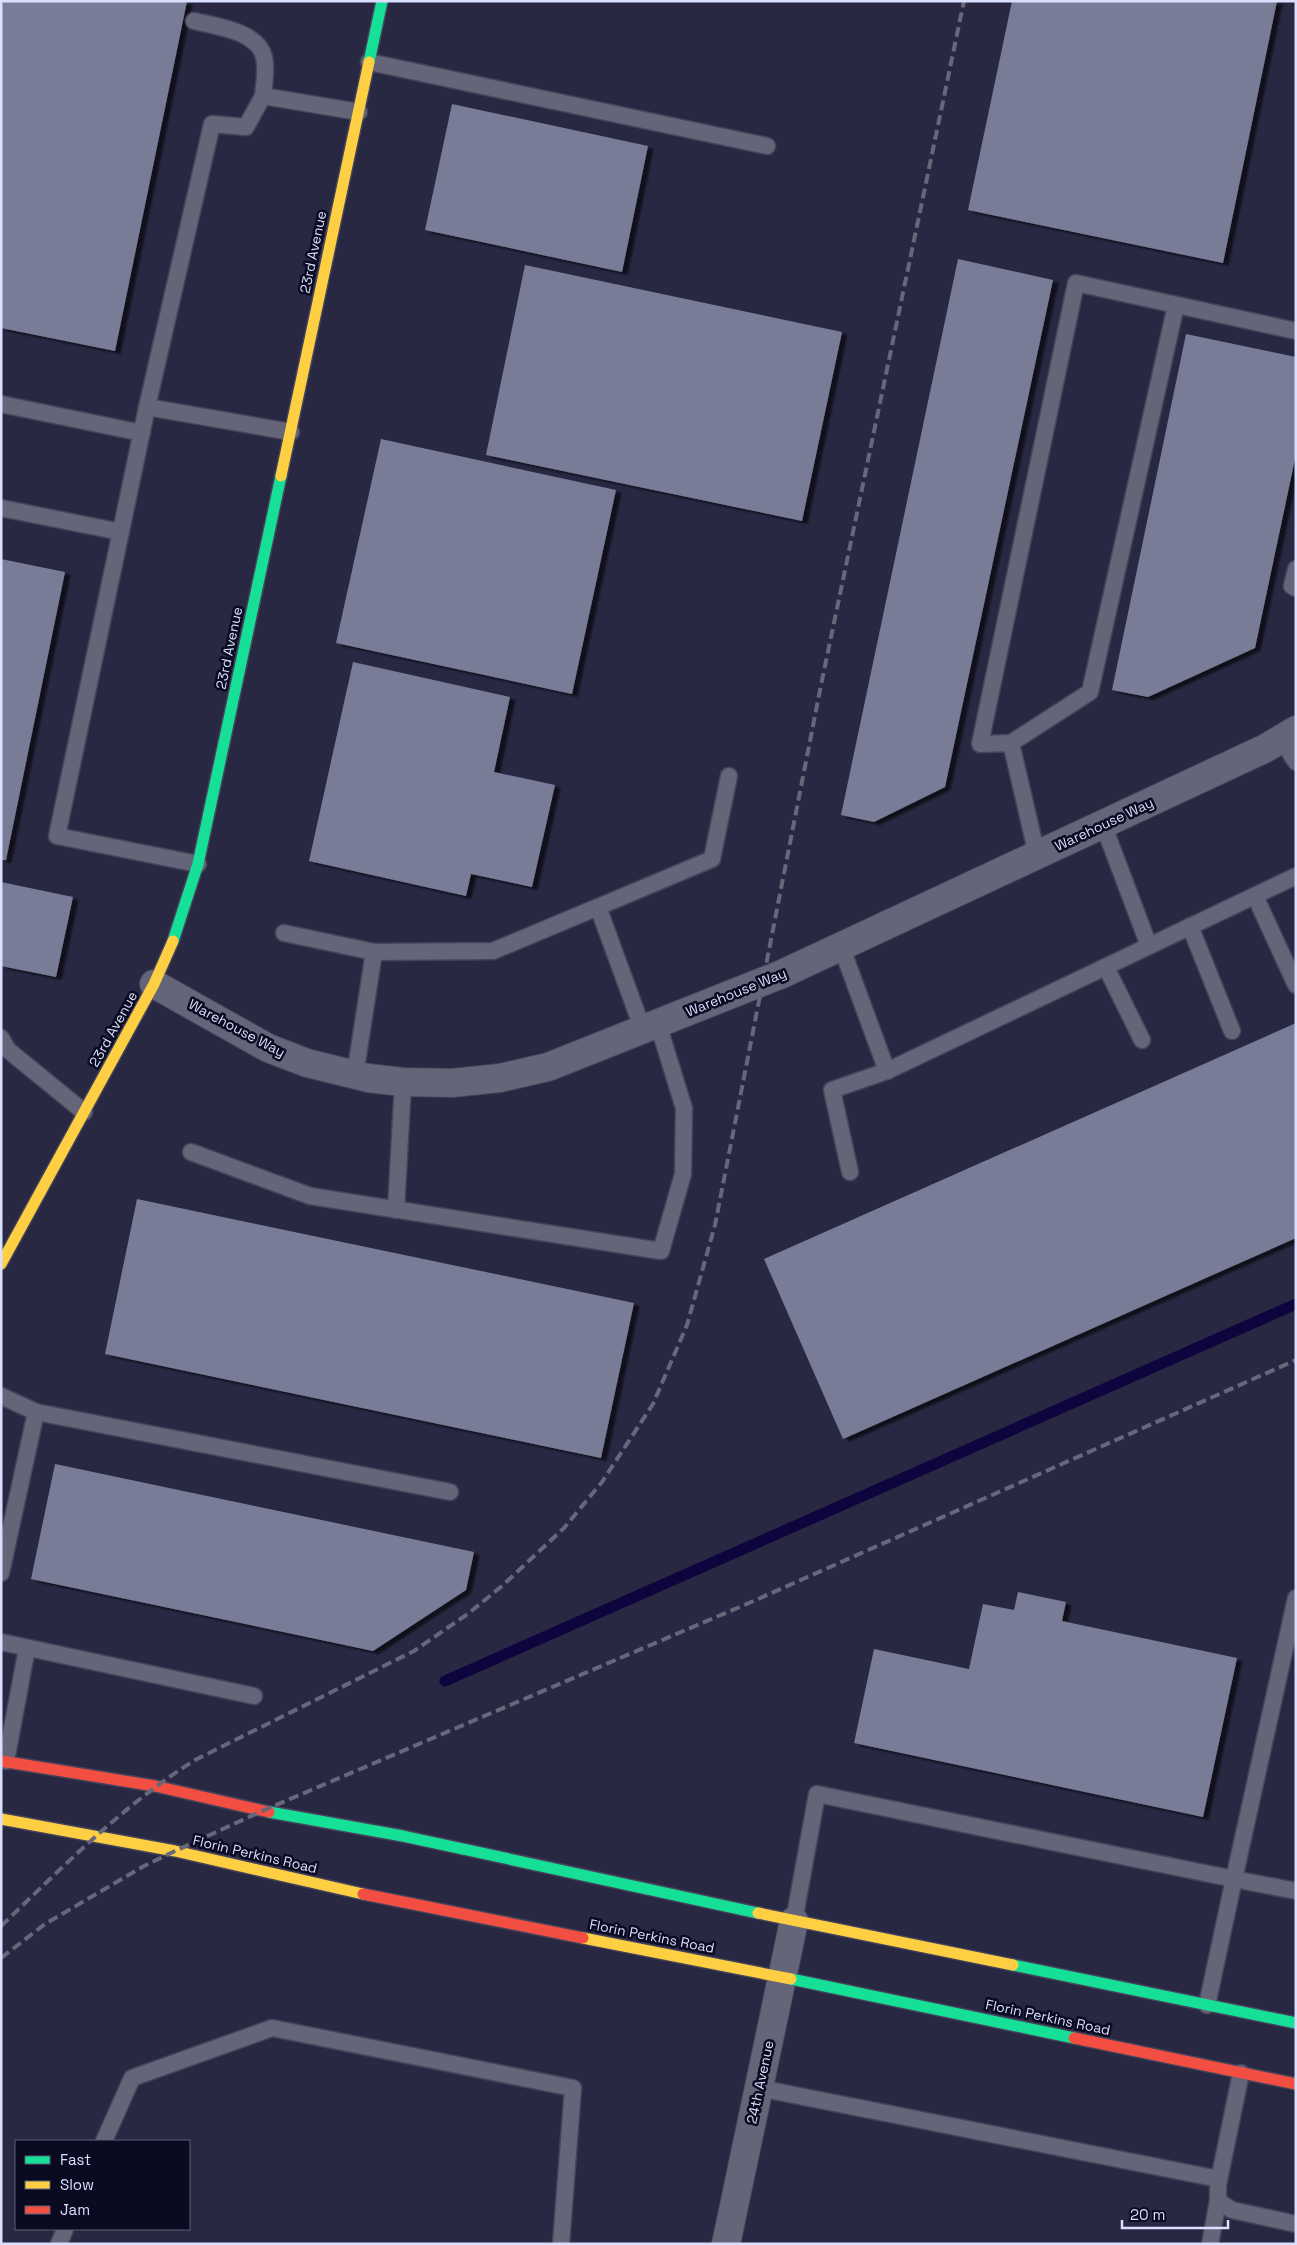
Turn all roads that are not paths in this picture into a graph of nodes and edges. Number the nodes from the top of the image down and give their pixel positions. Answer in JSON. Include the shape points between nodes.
{"nodes":[{"id":1,"x":382,"y":1,"type":"edge"},
{"id":2,"x":194,"y":21,"type":"dead end"},
{"id":3,"x":369,"y":62,"type":"junction"},
{"id":4,"x":263,"y":96,"type":"junction"},
{"id":5,"x":359,"y":112,"type":"junction"},
{"id":6,"x":767,"y":146,"type":"dead end"},
{"id":7,"x":1176,"y":305,"type":"junction"},
{"id":8,"x":1296,"y":331,"type":"edge"},
{"id":9,"x":1,"y":404,"type":"edge"},
{"id":10,"x":147,"y":407,"type":"junction"},
{"id":11,"x":291,"y":432,"type":"junction"},
{"id":12,"x":142,"y":433,"type":"junction"},
{"id":13,"x":1,"y":508,"type":"edge"},
{"id":14,"x":121,"y":532,"type":"junction"},
{"id":15,"x":1296,"y":569,"type":"edge"},
{"id":16,"x":1296,"y":588,"type":"edge"},
{"id":17,"x":1289,"y":734,"type":"edge"},
{"id":18,"x":1010,"y":744,"type":"junction"},
{"id":19,"x":1296,"y":762,"type":"edge"},
{"id":20,"x":729,"y":776,"type":"dead end"},
{"id":21,"x":1103,"y":824,"type":"junction"},
{"id":22,"x":1037,"y":855,"type":"junction"},
{"id":23,"x":198,"y":864,"type":"junction"},
{"id":24,"x":1296,"y":876,"type":"edge"},
{"id":25,"x":1255,"y":896,"type":"junction"},
{"id":26,"x":598,"y":907,"type":"junction"},
{"id":27,"x":1190,"y":926,"type":"junction"},
{"id":28,"x":284,"y":934,"type":"dead end"},
{"id":29,"x":841,"y":946,"type":"junction"},
{"id":30,"x":1149,"y":946,"type":"junction"},
{"id":31,"x":374,"y":952,"type":"junction"},
{"id":32,"x":1106,"y":967,"type":"junction"},
{"id":33,"x":154,"y":984,"type":"junction"},
{"id":34,"x":1296,"y":985,"type":"edge"},
{"id":35,"x":650,"y":1027,"type":"junction"},
{"id":36,"x":1232,"y":1031,"type":"dead end"},
{"id":37,"x":1142,"y":1040,"type":"dead end"},
{"id":38,"x":3,"y":1047,"type":"edge"},
{"id":39,"x":887,"y":1070,"type":"junction"},
{"id":40,"x":355,"y":1075,"type":"junction"},
{"id":41,"x":403,"y":1082,"type":"junction"},
{"id":42,"x":84,"y":1112,"type":"junction"},
{"id":43,"x":191,"y":1152,"type":"dead end"},
{"id":44,"x":850,"y":1172,"type":"dead end"},
{"id":45,"x":396,"y":1210,"type":"junction"},
{"id":46,"x":1,"y":1264,"type":"edge"},
{"id":47,"x":1,"y":1396,"type":"edge"},
{"id":48,"x":36,"y":1412,"type":"junction"},
{"id":49,"x":450,"y":1492,"type":"dead end"},
{"id":50,"x":1,"y":1573,"type":"edge"},
{"id":51,"x":1296,"y":1598,"type":"edge"},
{"id":52,"x":1,"y":1642,"type":"edge"},
{"id":53,"x":27,"y":1648,"type":"junction"},
{"id":54,"x":254,"y":1696,"type":"dead end"},
{"id":55,"x":3,"y":1761,"type":"edge"},
{"id":56,"x":1,"y":1819,"type":"edge"},
{"id":57,"x":1234,"y":1879,"type":"junction"},
{"id":58,"x":1296,"y":1891,"type":"edge"},
{"id":59,"x":794,"y":1921,"type":"junction"},
{"id":60,"x":782,"y":1977,"type":"junction"},
{"id":61,"x":1207,"y":2005,"type":"junction"},
{"id":62,"x":1296,"y":2023,"type":"edge"},
{"id":63,"x":1241,"y":2073,"type":"junction"},
{"id":64,"x":1296,"y":2084,"type":"edge"},
{"id":65,"x":758,"y":2088,"type":"junction"},
{"id":66,"x":104,"y":2140,"type":"edge"},
{"id":67,"x":1219,"y":2179,"type":"junction"},
{"id":68,"x":1218,"y":2201,"type":"junction"},
{"id":69,"x":1296,"y":2224,"type":"edge"},
{"id":70,"x":65,"y":2230,"type":"edge"},
{"id":71,"x":59,"y":2244,"type":"edge"},
{"id":72,"x":561,"y":2244,"type":"edge"},
{"id":73,"x":726,"y":2244,"type":"edge"},
{"id":74,"x":1210,"y":2244,"type":"edge"}],
"edges":[{"from":1,"to":3,"type":"main road","name":"23rd Avenue"},
{"from":2,"to":4,"type":"lane","via":[[235,30],[253,42],[264,55]]},
{"from":3,"to":5,"type":"main road","name":"23rd Avenue"},
{"from":3,"to":6,"type":"lane"},
{"from":4,"to":5,"type":"lane"},
{"from":4,"to":10,"type":"lane","via":[[246,127],[212,124]]},
{"from":5,"to":11,"type":"main road","name":"23rd Avenue"},
{"from":7,"to":8,"type":"lane"},
{"from":7,"to":18,"type":"lane","via":[[1090,692]]},
{"from":7,"to":18,"type":"lane","via":[[1076,283],[980,744]]},
{"from":9,"to":12,"type":"lane"},
{"from":10,"to":11,"type":"lane"},
{"from":10,"to":12,"type":"lane"},
{"from":11,"to":23,"type":"main road","name":"23rd Avenue"},
{"from":12,"to":14,"type":"lane"},
{"from":13,"to":14,"type":"lane"},
{"from":14,"to":23,"type":"lane","via":[[57,836]]},
{"from":15,"to":16,"type":"lane","via":[[1292,586]]},
{"from":17,"to":19,"type":"lane"},
{"from":17,"to":21,"type":"street","name":"Warehouse Way","via":[[1266,748]]},
{"from":18,"to":22,"type":"lane"},
{"from":20,"to":26,"type":"lane","via":[[712,859]]},
{"from":21,"to":22,"type":"street","name":"Warehouse Way"},
{"from":21,"to":30,"type":"lane"},
{"from":22,"to":29,"type":"street","name":"Warehouse Way"},
{"from":23,"to":33,"type":"main road","name":"23rd Avenue","via":[[178,931]]},
{"from":24,"to":25,"type":"lane"},
{"from":25,"to":27,"type":"lane"},
{"from":25,"to":34,"type":"lane"},
{"from":26,"to":31,"type":"lane","via":[[493,951]]},
{"from":26,"to":35,"type":"lane"},
{"from":27,"to":30,"type":"lane"},
{"from":27,"to":36,"type":"lane"},
{"from":28,"to":31,"type":"lane"},
{"from":29,"to":35,"type":"street","name":"Warehouse Way","via":[[782,974]]},
{"from":29,"to":39,"type":"lane"},
{"from":30,"to":32,"type":"lane"},
{"from":31,"to":40,"type":"lane"},
{"from":32,"to":37,"type":"lane"},
{"from":32,"to":39,"type":"lane"},
{"from":33,"to":40,"type":"street","name":"Warehouse Way","via":[[268,1048]]},
{"from":33,"to":42,"type":"main road","name":"23rd Avenue"},
{"from":35,"to":41,"type":"street","name":"Warehouse Way","via":[[548,1067],[500,1078],[452,1083]]},
{"from":35,"to":45,"type":"lane","via":[[684,1108],[683,1174],[661,1251]]},
{"from":38,"to":42,"type":"lane"},
{"from":39,"to":44,"type":"lane","via":[[832,1090]]},
{"from":40,"to":41,"type":"street","name":"Warehouse Way"},
{"from":41,"to":45,"type":"lane"},
{"from":42,"to":46,"type":"main road","name":"23rd Avenue"},
{"from":43,"to":45,"type":"lane","via":[[310,1196]]},
{"from":47,"to":48,"type":"lane"},
{"from":48,"to":49,"type":"lane"},
{"from":48,"to":50,"type":"lane"},
{"from":51,"to":57,"type":"lane"},
{"from":52,"to":53,"type":"lane"},
{"from":53,"to":54,"type":"lane"},
{"from":53,"to":55,"type":"lane"},
{"from":55,"to":59,"type":"main road","via":[[155,1786],[262,1812],[403,1836]]},
{"from":56,"to":60,"type":"main road","name":"Florin Perkins Road","via":[[175,1851],[354,1892]]},
{"from":57,"to":58,"type":"lane"},
{"from":57,"to":59,"type":"lane","via":[[817,1794]]},
{"from":57,"to":61,"type":"lane"},
{"from":59,"to":60,"type":"street","name":"24th Avenue"},
{"from":59,"to":61,"type":"main road"},
{"from":60,"to":63,"type":"main road","name":"Florin Perkins Road"},
{"from":60,"to":65,"type":"street","name":"24th Avenue"},
{"from":61,"to":62,"type":"main road"},
{"from":63,"to":64,"type":"main road","name":"Florin Perkins Road"},
{"from":63,"to":67,"type":"lane"},
{"from":65,"to":67,"type":"lane"},
{"from":65,"to":73,"type":"street","name":"24th Avenue"},
{"from":66,"to":72,"type":"lane","via":[[132,2078],[272,2028],[573,2088]]},
{"from":67,"to":68,"type":"lane"},
{"from":68,"to":69,"type":"lane","via":[[1232,2210]]},
{"from":68,"to":74,"type":"lane"},
{"from":70,"to":71,"type":"lane"}]}
